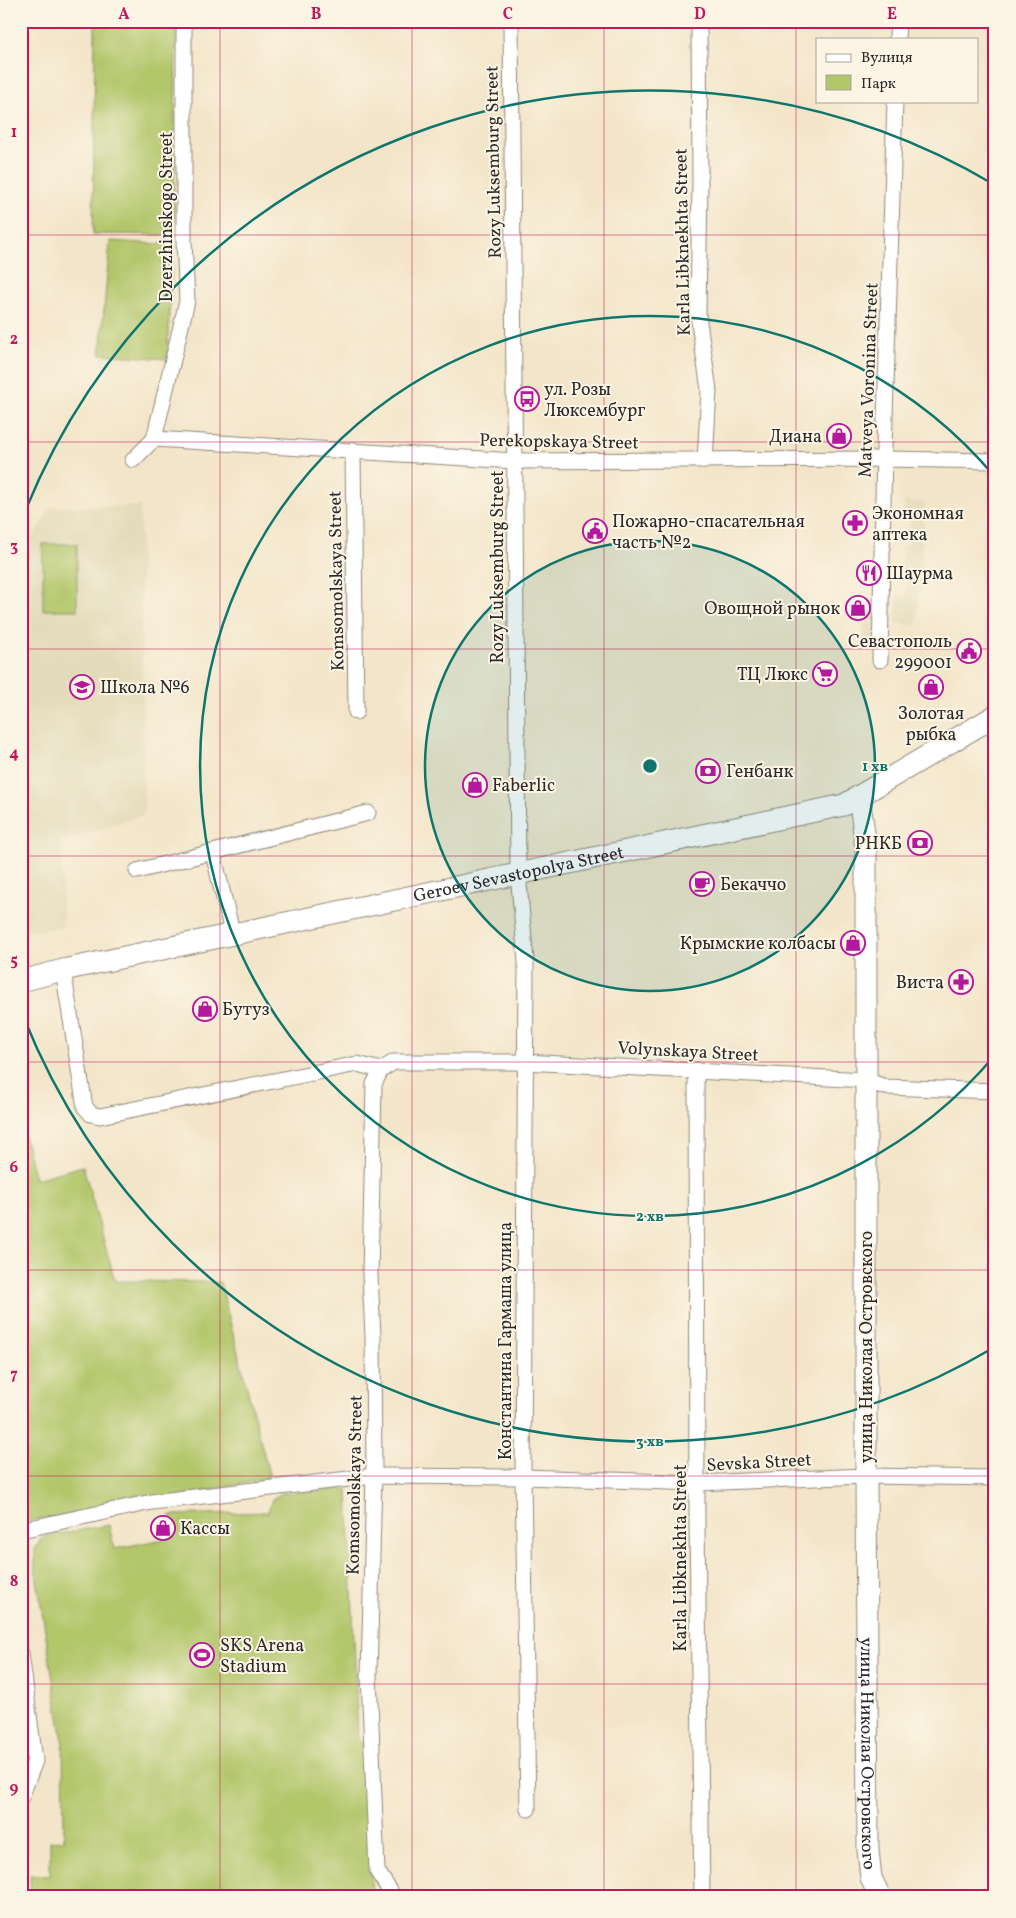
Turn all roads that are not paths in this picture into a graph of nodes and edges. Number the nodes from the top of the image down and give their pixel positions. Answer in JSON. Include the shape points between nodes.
{"nodes":[{"id":1,"x":184,"y":21,"type":"edge"},
{"id":2,"x":511,"y":21,"type":"edge"},
{"id":3,"x":699,"y":21,"type":"edge"},
{"id":4,"x":898,"y":21,"type":"edge"},
{"id":5,"x":897,"y":38,"type":"edge"},
{"id":6,"x":895,"y":102,"type":"edge"},
{"id":7,"x":154,"y":439,"type":"junction"},
{"id":8,"x":353,"y":450,"type":"junction"},
{"id":9,"x":884,"y":459,"type":"junction"},
{"id":10,"x":133,"y":460,"type":"dead end"},
{"id":11,"x":515,"y":461,"type":"junction"},
{"id":12,"x":705,"y":461,"type":"junction"},
{"id":13,"x":995,"y":461,"type":"edge"},
{"id":14,"x":880,"y":660,"type":"dead end"},
{"id":15,"x":356,"y":712,"type":"dead end"},
{"id":16,"x":995,"y":716,"type":"edge"},
{"id":17,"x":859,"y":796,"type":"junction"},
{"id":18,"x":368,"y":813,"type":"dead end"},
{"id":19,"x":213,"y":853,"type":"junction"},
{"id":20,"x":137,"y":871,"type":"dead end"},
{"id":21,"x":518,"y":873,"type":"junction"},
{"id":22,"x":233,"y":936,"type":"junction"},
{"id":23,"x":63,"y":970,"type":"junction"},
{"id":24,"x":21,"y":981,"type":"edge"},
{"id":25,"x":524,"y":1062,"type":"junction"},
{"id":26,"x":381,"y":1070,"type":"junction"},
{"id":27,"x":696,"y":1070,"type":"junction"},
{"id":28,"x":866,"y":1080,"type":"junction"},
{"id":29,"x":995,"y":1091,"type":"edge"},
{"id":30,"x":374,"y":1476,"type":"junction"},
{"id":31,"x":866,"y":1476,"type":"junction"},
{"id":32,"x":523,"y":1477,"type":"junction"},
{"id":33,"x":995,"y":1478,"type":"edge"},
{"id":34,"x":698,"y":1483,"type":"junction"},
{"id":35,"x":21,"y":1530,"type":"edge"},
{"id":36,"x":21,"y":1653,"type":"edge"},
{"id":37,"x":21,"y":1797,"type":"edge"},
{"id":38,"x":528,"y":1810,"type":"dead end"},
{"id":39,"x":394,"y":1897,"type":"edge"},
{"id":40,"x":702,"y":1897,"type":"edge"},
{"id":41,"x":880,"y":1897,"type":"edge"}],
"edges":[{"from":1,"to":7,"type":"street","name":"Dzerzhinskogo Street","via":[[187,301]]},
{"from":2,"to":11,"type":"street","name":"Rozy Luksemburg Street"},
{"from":3,"to":12,"type":"street","name":"Karla Libknekhta Street","via":[[698,315],[709,390]]},
{"from":4,"to":5,"type":"street"},
{"from":6,"to":9,"type":"street","name":"Matveya Voronina Street"},
{"from":7,"to":8,"type":"street","name":"Perekopskaya Street"},
{"from":7,"to":10,"type":"street"},
{"from":8,"to":11,"type":"street","name":"Perekopskaya Street"},
{"from":8,"to":15,"type":"street","name":"Komsomolskaya Street"},
{"from":9,"to":12,"type":"street","name":"Perekopskaya Street"},
{"from":9,"to":13,"type":"street","name":"Perekopskaya Street"},
{"from":9,"to":14,"type":"street","name":"Matveya Voronina Street"},
{"from":11,"to":12,"type":"street","name":"Perekopskaya Street"},
{"from":11,"to":21,"type":"street","name":"Rozy Luksemburg Street"},
{"from":16,"to":17,"type":"main road","name":"Geroev Sevastopolya Street"},
{"from":17,"to":21,"type":"main road","name":"Geroev Sevastopolya Street","via":[[844,805]]},
{"from":17,"to":28,"type":"main road","name":"улица Николая Островского","via":[[866,848]]},
{"from":18,"to":19,"type":"street"},
{"from":19,"to":20,"type":"street"},
{"from":19,"to":22,"type":"street"},
{"from":21,"to":22,"type":"main road","name":"Geroev Sevastopolya Street"},
{"from":21,"to":25,"type":"street","name":"Константина Гармаша улица","via":[[526,961]]},
{"from":22,"to":23,"type":"main road","name":"Geroev Sevastopolya Street"},
{"from":23,"to":24,"type":"main road","name":"Geroev Sevastopolya Street"},
{"from":23,"to":26,"type":"street","via":[[84,1107],[91,1114],[100,1116],[357,1064]]},
{"from":25,"to":26,"type":"street","name":"Volynskaya Street","via":[[394,1062]]},
{"from":25,"to":27,"type":"street","name":"Volynskaya Street"},
{"from":25,"to":32,"type":"street","name":"Константина Гармаша улица"},
{"from":26,"to":30,"type":"street","name":"Komsomolskaya Street","via":[[374,1084],[370,1275]]},
{"from":27,"to":28,"type":"street","name":"Volynskaya Street"},
{"from":27,"to":34,"type":"street","name":"Karla Libknekhta Street"},
{"from":28,"to":29,"type":"street","name":"Volynskaya Street","via":[[885,1087]]},
{"from":28,"to":31,"type":"main road","name":"улица Николая Островского"},
{"from":30,"to":32,"type":"street","name":"Sevska Street"},
{"from":30,"to":35,"type":"street","name":"Sevska Street","via":[[152,1502]]},
{"from":30,"to":39,"type":"street","name":"Komsomolskaya Street","via":[[369,1676],[377,1871]]},
{"from":31,"to":33,"type":"street","name":"Sevska Street"},
{"from":31,"to":34,"type":"street","name":"Sevska Street"},
{"from":31,"to":41,"type":"main road","name":"улица Николая Островского","via":[[868,1850],[871,1878]]},
{"from":32,"to":34,"type":"street","name":"Sevska Street"},
{"from":32,"to":38,"type":"street","name":"Константина Гармаша улица"},
{"from":34,"to":40,"type":"street","name":"Karla Libknekhta Street"},
{"from":36,"to":37,"type":"street","via":[[35,1761]]}]}
